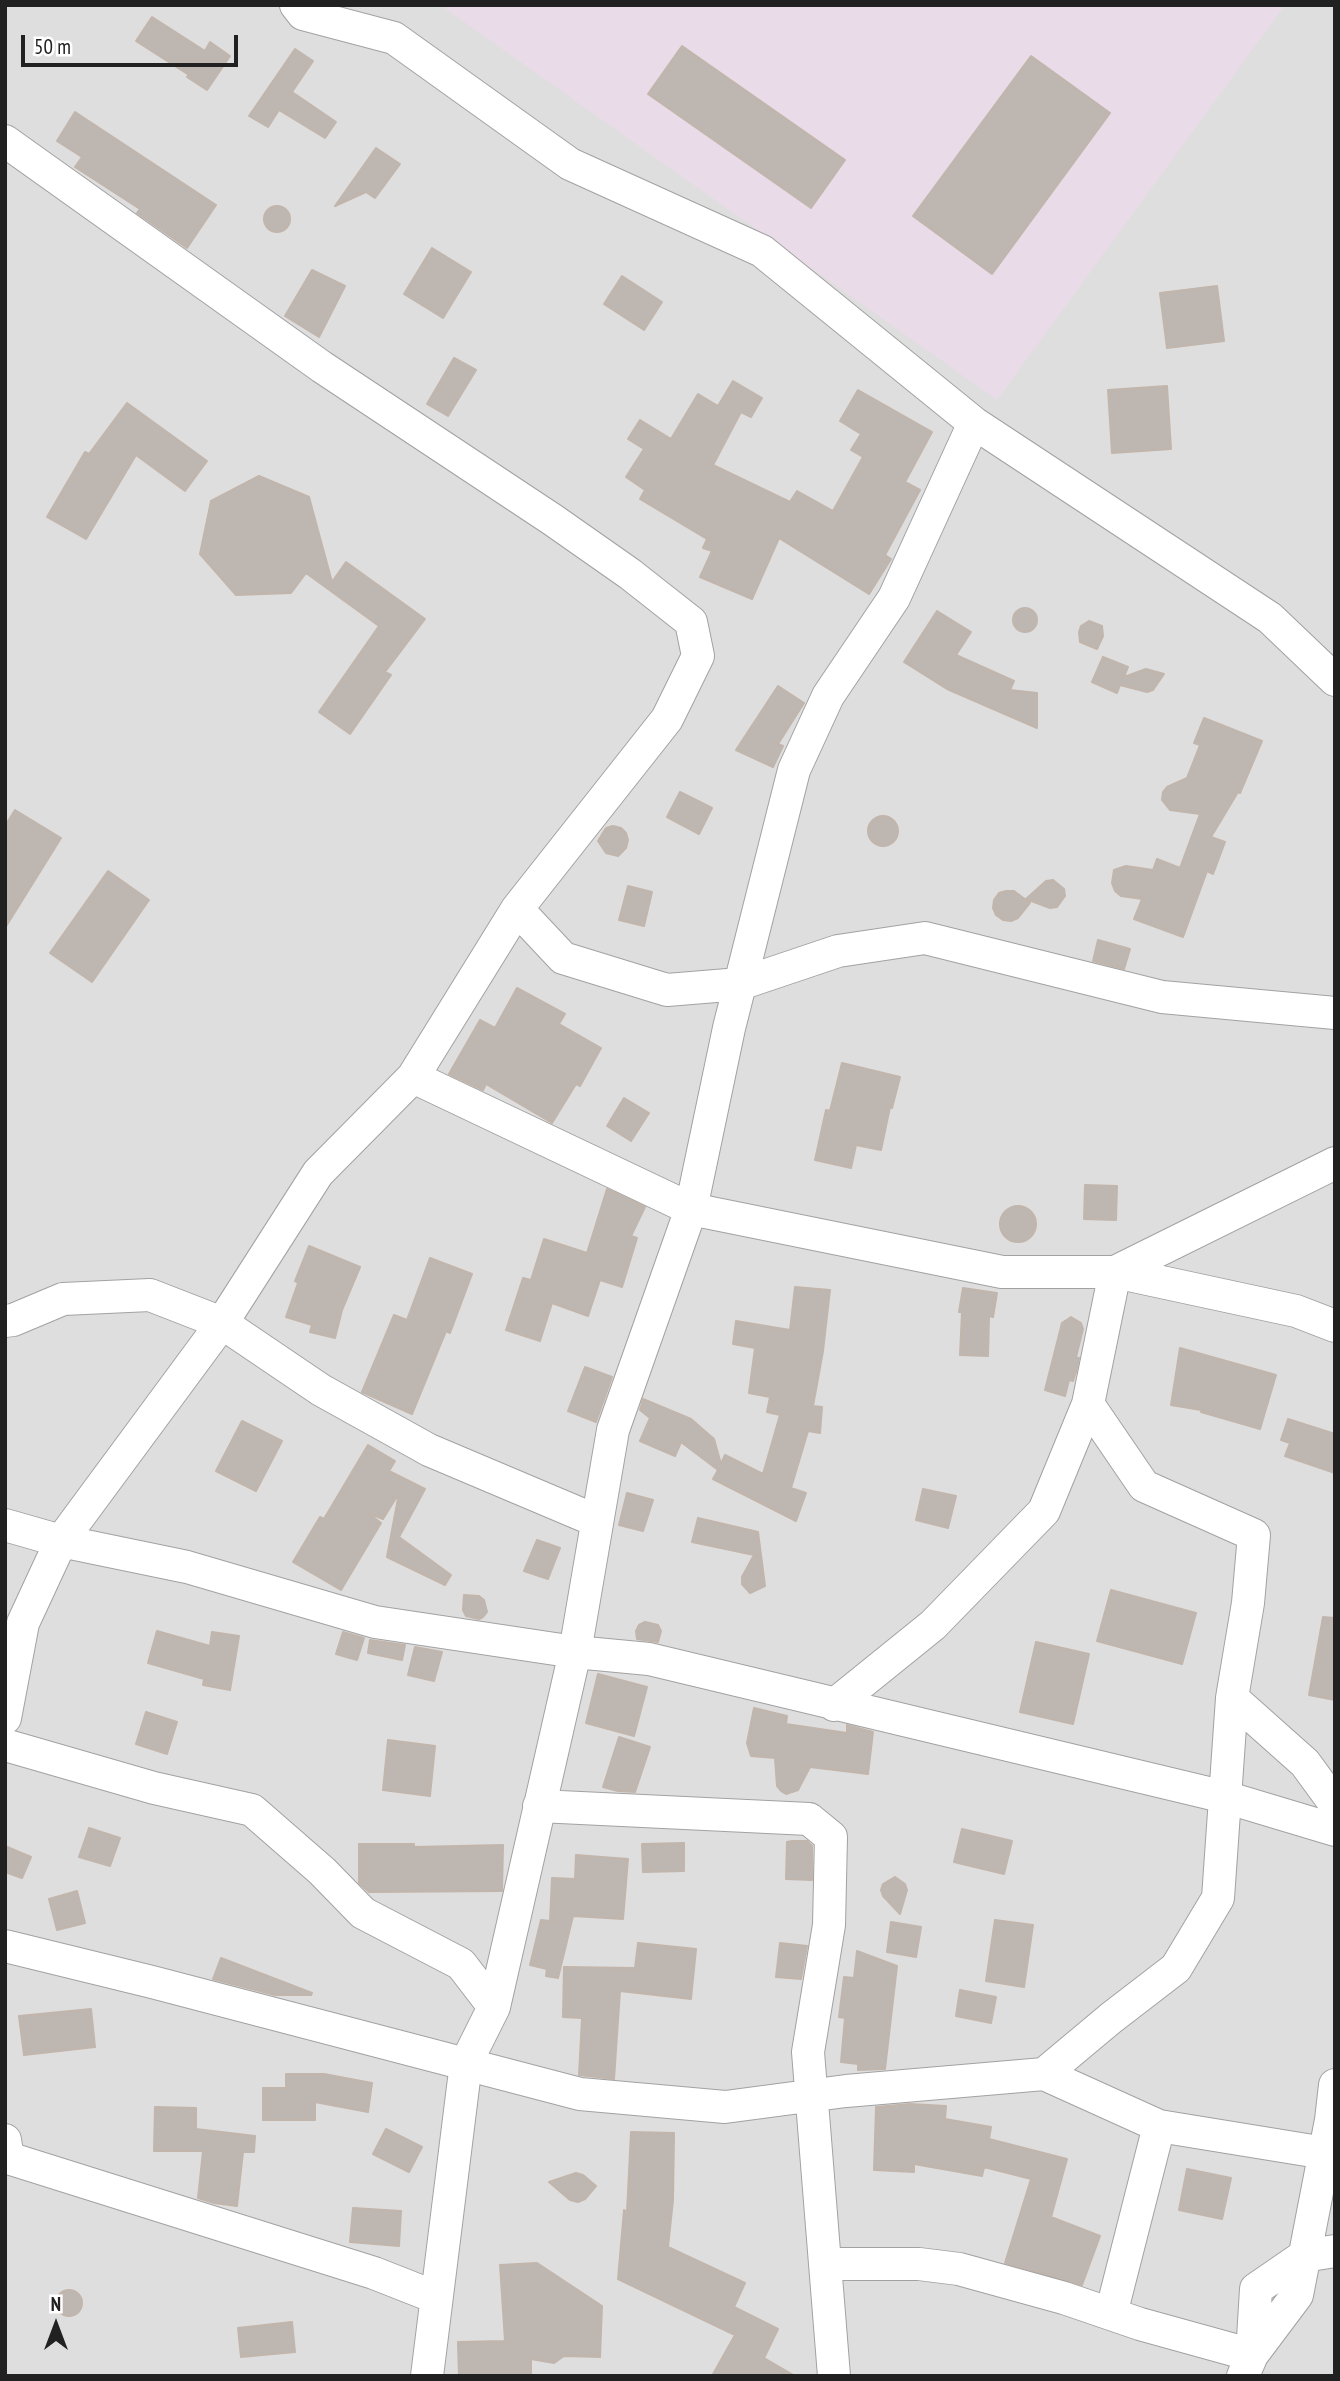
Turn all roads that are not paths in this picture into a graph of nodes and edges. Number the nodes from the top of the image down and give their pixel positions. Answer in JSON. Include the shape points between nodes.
{"nodes":[{"id":1,"x":296,"y":5,"type":"edge"},
{"id":2,"x":5,"y":141,"type":"edge"},
{"id":3,"x":974,"y":423,"type":"junction"},
{"id":4,"x":1332,"y":668,"type":"edge"},
{"id":5,"x":517,"y":909,"type":"junction"},
{"id":6,"x":740,"y":984,"type":"junction"},
{"id":7,"x":1335,"y":1013,"type":"edge"},
{"id":8,"x":413,"y":1077,"type":"junction"},
{"id":9,"x":1335,"y":1164,"type":"edge"},
{"id":10,"x":691,"y":1209,"type":"junction"},
{"id":11,"x":1115,"y":1272,"type":"junction"},
{"id":12,"x":5,"y":1321,"type":"edge"},
{"id":13,"x":222,"y":1322,"type":"junction"},
{"id":14,"x":1335,"y":1326,"type":"edge"},
{"id":15,"x":1088,"y":1404,"type":"junction"},
{"id":16,"x":597,"y":1521,"type":"junction"},
{"id":17,"x":5,"y":1525,"type":"edge"},
{"id":18,"x":61,"y":1541,"type":"junction"},
{"id":19,"x":575,"y":1652,"type":"junction"},
{"id":20,"x":1232,"y":1698,"type":"junction"},
{"id":21,"x":834,"y":1705,"type":"junction"},
{"id":22,"x":5,"y":1718,"type":"edge"},
{"id":23,"x":5,"y":1745,"type":"edge"},
{"id":24,"x":1225,"y":1797,"type":"junction"},
{"id":25,"x":1335,"y":1804,"type":"edge"},
{"id":26,"x":539,"y":1806,"type":"junction"},
{"id":27,"x":1335,"y":1830,"type":"edge"},
{"id":28,"x":5,"y":1947,"type":"edge"},
{"id":29,"x":494,"y":2007,"type":"junction"},
{"id":30,"x":466,"y":2063,"type":"junction"},
{"id":31,"x":1044,"y":2074,"type":"junction"},
{"id":32,"x":1335,"y":2085,"type":"edge"},
{"id":33,"x":812,"y":2096,"type":"junction"},
{"id":34,"x":1159,"y":2126,"type":"junction"},
{"id":35,"x":5,"y":2140,"type":"edge"},
{"id":36,"x":1325,"y":2152,"type":"junction"},
{"id":37,"x":1320,"y":2254,"type":"edge"},
{"id":38,"x":826,"y":2264,"type":"junction"},
{"id":39,"x":435,"y":2297,"type":"junction"},
{"id":40,"x":1111,"y":2314,"type":"junction"},
{"id":41,"x":1248,"y":2366,"type":"edge"},
{"id":42,"x":427,"y":2376,"type":"edge"},
{"id":43,"x":834,"y":2376,"type":"edge"}],
"edges":[{"from":1,"to":3,"type":"street","via":[[303,14],[394,38],[570,164],[762,251]]},
{"from":2,"to":5,"type":"street","via":[[321,367],[586,543],[691,622],[698,656],[667,719]]},
{"from":3,"to":4,"type":"street","via":[[1270,618]]},
{"from":3,"to":6,"type":"street","via":[[894,598],[828,696],[794,771]]},
{"from":5,"to":6,"type":"street","via":[[563,958],[667,990]]},
{"from":5,"to":8,"type":"street"},
{"from":6,"to":7,"type":"street","via":[[838,951],[925,938],[1162,997]]},
{"from":6,"to":10,"type":"street"},
{"from":8,"to":10,"type":"street"},
{"from":8,"to":13,"type":"street","via":[[318,1173]]},
{"from":9,"to":11,"type":"street"},
{"from":10,"to":11,"type":"street","via":[[1002,1272]]},
{"from":10,"to":16,"type":"street","via":[[614,1430]]},
{"from":11,"to":14,"type":"street","via":[[1296,1311]]},
{"from":11,"to":15,"type":"street"},
{"from":12,"to":13,"type":"street","via":[[63,1299],[150,1295]]},
{"from":13,"to":16,"type":"street","via":[[321,1390],[429,1450]]},
{"from":13,"to":18,"type":"street"},
{"from":15,"to":20,"type":"street","via":[[1144,1486],[1254,1535]]},
{"from":15,"to":21,"type":"street","via":[[1044,1511],[933,1625]]},
{"from":16,"to":19,"type":"street"},
{"from":17,"to":18,"type":"street"},
{"from":18,"to":19,"type":"street","via":[[187,1566],[375,1622]]},
{"from":18,"to":22,"type":"street","via":[[23,1623]]},
{"from":19,"to":21,"type":"street","via":[[649,1659]]},
{"from":19,"to":26,"type":"street"},
{"from":20,"to":24,"type":"street"},
{"from":20,"to":25,"type":"street","via":[[1305,1763]]},
{"from":21,"to":24,"type":"street"},
{"from":23,"to":29,"type":"street","via":[[252,1811],[323,1871],[363,1913],[461,1964]]},
{"from":24,"to":27,"type":"street"},
{"from":24,"to":31,"type":"street","via":[[1219,1898],[1176,1968]]},
{"from":26,"to":29,"type":"street"},
{"from":26,"to":33,"type":"street","via":[[809,1819],[831,1837],[829,1925],[808,2052]]},
{"from":28,"to":30,"type":"street"},
{"from":29,"to":30,"type":"street"},
{"from":30,"to":33,"type":"street","via":[[580,2094],[725,2107]]},
{"from":30,"to":39,"type":"street"},
{"from":31,"to":33,"type":"street"},
{"from":31,"to":34,"type":"street"},
{"from":32,"to":36,"type":"street"},
{"from":33,"to":38,"type":"street"},
{"from":34,"to":36,"type":"street"},
{"from":34,"to":40,"type":"street"},
{"from":35,"to":39,"type":"street","via":[[8,2158],[374,2273]]},
{"from":36,"to":37,"type":"street"},
{"from":37,"to":41,"type":"street"},
{"from":38,"to":40,"type":"street","via":[[959,2269]]},
{"from":38,"to":43,"type":"street"},
{"from":39,"to":42,"type":"street"},
{"from":40,"to":41,"type":"street"}]}
